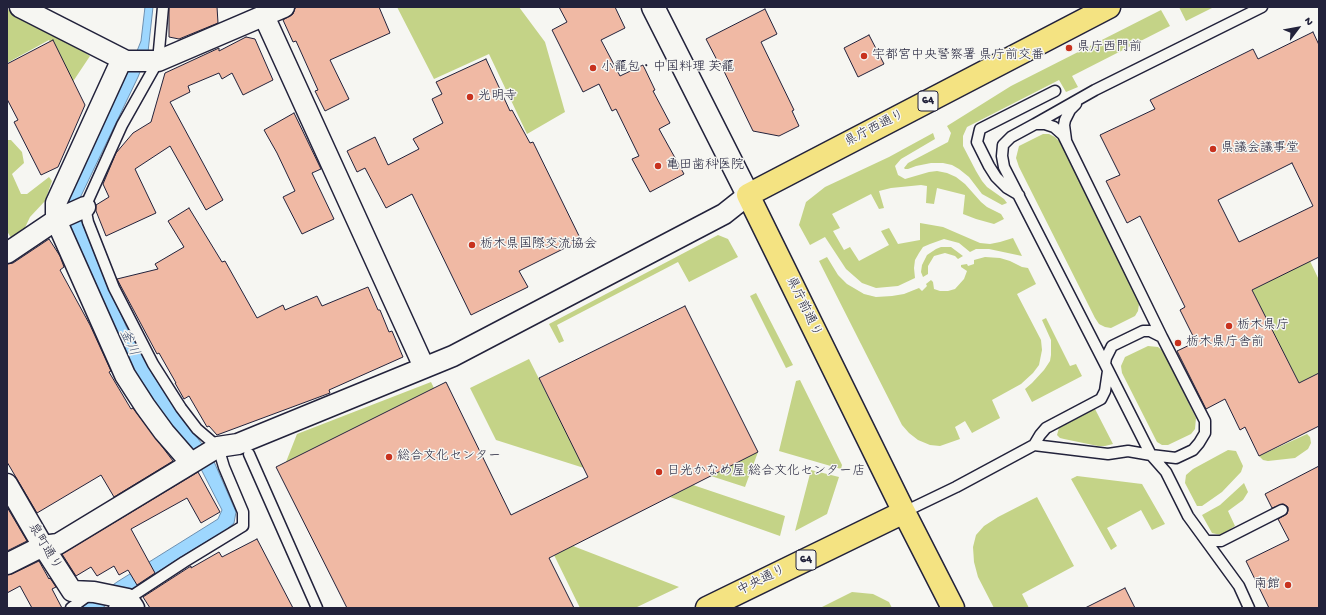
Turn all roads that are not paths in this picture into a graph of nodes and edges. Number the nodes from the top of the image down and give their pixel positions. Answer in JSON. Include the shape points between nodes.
{"nodes":[{"id":1,"x":20,"y":7,"type":"edge"},
{"id":2,"x":163,"y":7,"type":"edge"},
{"id":3,"x":284,"y":7,"type":"edge"},
{"id":4,"x":653,"y":7,"type":"edge"},
{"id":5,"x":1109,"y":7,"type":"edge"},
{"id":6,"x":1262,"y":7,"type":"edge"},
{"id":7,"x":264,"y":16,"type":"junction"},
{"id":8,"x":122,"y":59,"type":"junction"},
{"id":9,"x":158,"y":61,"type":"junction"},
{"id":10,"x":1055,"y":91,"type":"dead end"},
{"id":11,"x":1087,"y":95,"type":"junction"},
{"id":12,"x":1035,"y":124,"type":"junction"},
{"id":13,"x":1066,"y":141,"type":"junction"},
{"id":14,"x":748,"y":195,"type":"junction"},
{"id":15,"x":1019,"y":195,"type":"junction"},
{"id":16,"x":85,"y":207,"type":"junction"},
{"id":17,"x":56,"y":220,"type":"junction"},
{"id":18,"x":7,"y":253,"type":"edge"},
{"id":19,"x":1162,"y":337,"type":"junction"},
{"id":20,"x":1107,"y":367,"type":"junction"},
{"id":21,"x":424,"y":368,"type":"junction"},
{"id":22,"x":1034,"y":445,"type":"junction"},
{"id":23,"x":218,"y":447,"type":"junction"},
{"id":24,"x":249,"y":454,"type":"dead end"},
{"id":25,"x":1151,"y":455,"type":"junction"},
{"id":26,"x":191,"y":463,"type":"junction"},
{"id":27,"x":7,"y":484,"type":"edge"},
{"id":28,"x":1282,"y":510,"type":"dead end"},
{"id":29,"x":904,"y":512,"type":"junction"},
{"id":30,"x":1207,"y":541,"type":"junction"},
{"id":31,"x":43,"y":546,"type":"junction"},
{"id":32,"x":7,"y":564,"type":"edge"},
{"id":33,"x":94,"y":592,"type":"junction"},
{"id":34,"x":126,"y":605,"type":"edge"},
{"id":35,"x":71,"y":608,"type":"edge"},
{"id":36,"x":317,"y":608,"type":"edge"},
{"id":37,"x":707,"y":608,"type":"edge"},
{"id":38,"x":953,"y":608,"type":"edge"},
{"id":39,"x":1249,"y":608,"type":"edge"}],
"edges":[{"from":1,"to":8,"type":"street"},
{"from":2,"to":9,"type":"lane"},
{"from":3,"to":7,"type":"street"},
{"from":4,"to":14,"type":"street","name":"県庁前通り"},
{"from":5,"to":14,"type":"main road","name":"県庁西通り","number":"64"},
{"from":6,"to":11,"type":"lane"},
{"from":7,"to":9,"type":"street"},
{"from":7,"to":21,"type":"street"},
{"from":8,"to":9,"type":"street"},
{"from":8,"to":17,"type":"street","via":[[56,203]]},
{"from":9,"to":16,"type":"lane","via":[[122,126]]},
{"from":10,"to":15,"type":"lane","via":[[980,129],[977,142],[988,166],[1007,188]]},
{"from":11,"to":12,"type":"lane"},
{"from":11,"to":13,"type":"lane","via":[[1070,110],[1065,120]]},
{"from":12,"to":13,"type":"lane","via":[[1054,127]]},
{"from":12,"to":15,"type":"lane","via":[[1011,137],[1003,145],[1004,167]]},
{"from":13,"to":19,"type":"lane"},
{"from":14,"to":21,"type":"street","via":[[724,214],[453,356]]},
{"from":14,"to":29,"type":"main road","name":"県庁前通り"},
{"from":15,"to":20,"type":"lane"},
{"from":16,"to":17,"type":"street"},
{"from":16,"to":23,"type":"lane","via":[[88,222],[114,288],[153,364],[197,429]]},
{"from":17,"to":18,"type":"street"},
{"from":17,"to":26,"type":"street","via":[[125,375],[164,432]]},
{"from":19,"to":20,"type":"lane","via":[[1150,331],[1143,331],[1112,346],[1106,358]]},
{"from":19,"to":25,"type":"lane","via":[[1205,421],[1205,433],[1193,450],[1176,458]]},
{"from":20,"to":22,"type":"lane","via":[[1106,391],[1101,399],[1046,428]]},
{"from":20,"to":25,"type":"lane"},
{"from":21,"to":23,"type":"street","via":[[238,444]]},
{"from":22,"to":25,"type":"lane","via":[[1108,454],[1128,451]]},
{"from":22,"to":29,"type":"lane"},
{"from":23,"to":26,"type":"street"},
{"from":23,"to":34,"type":"lane","via":[[244,512],[243,526],[184,562]]},
{"from":24,"to":36,"type":"lane"},
{"from":25,"to":30,"type":"lane","via":[[1166,472],[1188,516]]},
{"from":26,"to":31,"type":"street","via":[[58,544]]},
{"from":27,"to":31,"type":"street","name":"泉町通り"},
{"from":28,"to":30,"type":"lane","via":[[1221,541]]},
{"from":29,"to":37,"type":"main road","name":"中央通り","number":"64"},
{"from":29,"to":38,"type":"main road","name":"県庁前通り"},
{"from":30,"to":39,"type":"lane","via":[[1239,586]]},
{"from":31,"to":32,"type":"street"},
{"from":31,"to":33,"type":"street","name":"泉町通り","via":[[72,591]]},
{"from":33,"to":34,"type":"street"},
{"from":33,"to":35,"type":"lane"}]}
